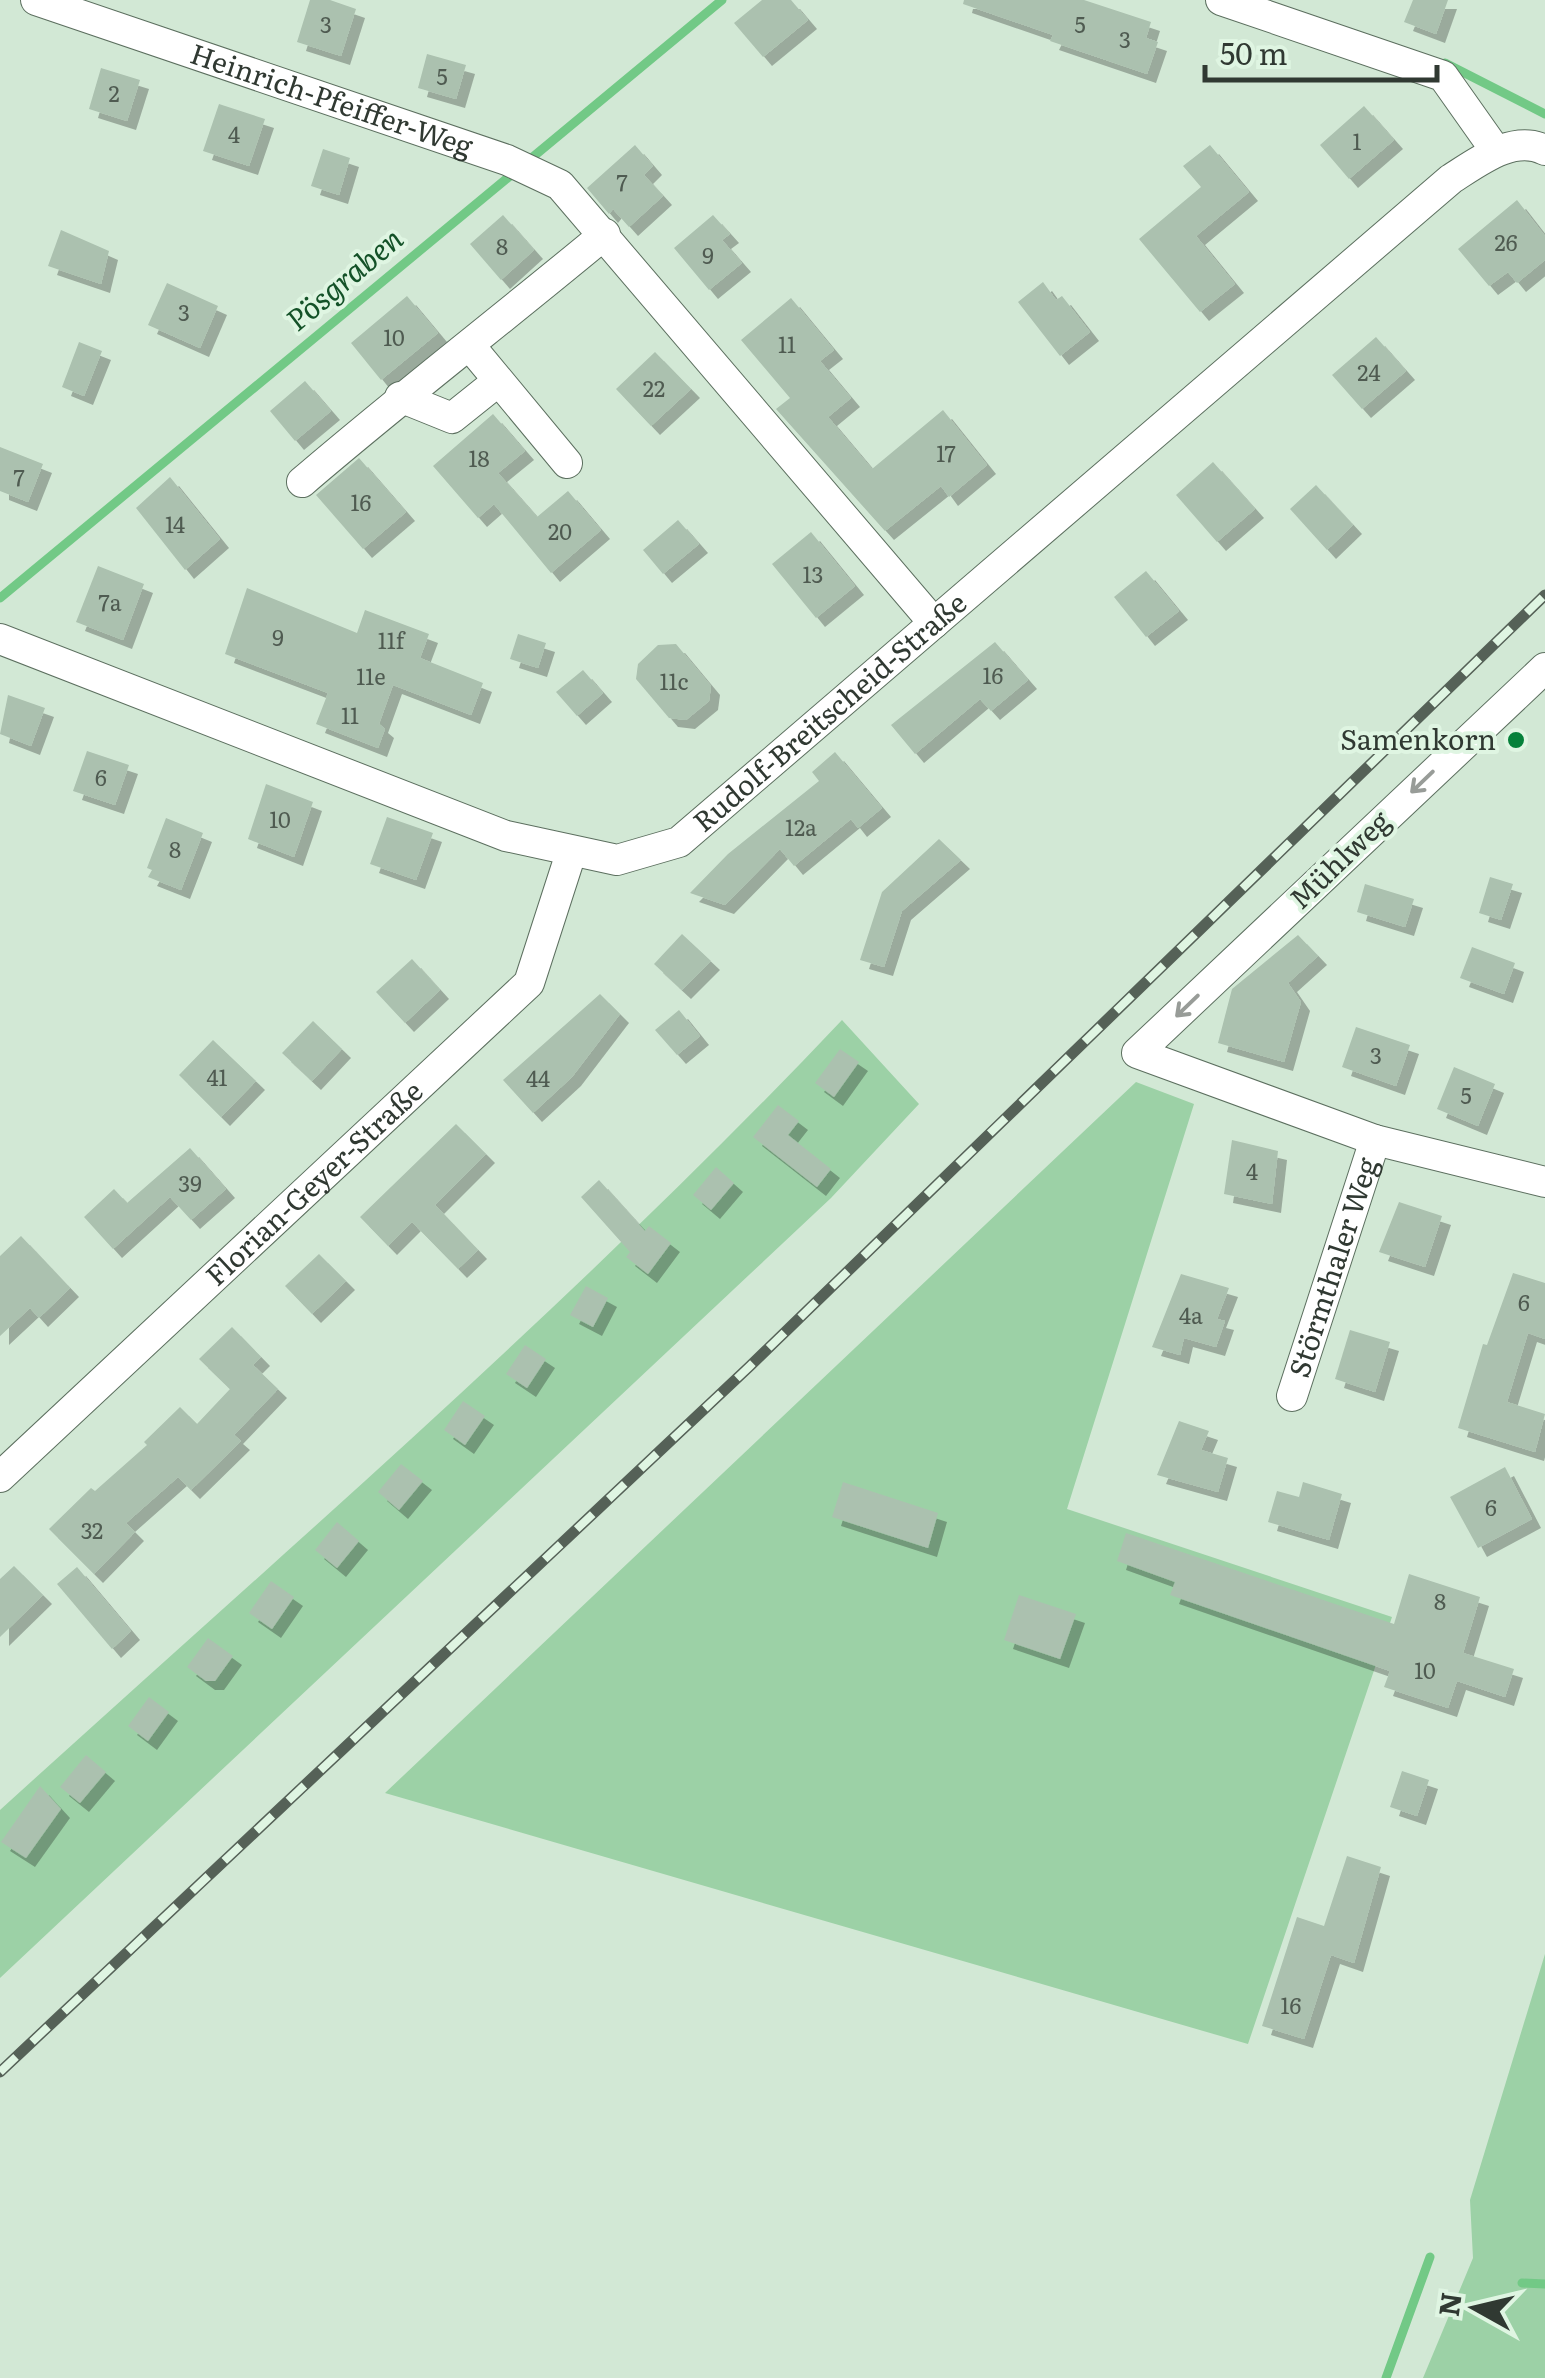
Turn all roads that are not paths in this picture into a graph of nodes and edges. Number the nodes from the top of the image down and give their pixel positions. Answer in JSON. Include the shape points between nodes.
{"nodes":[{"id":1,"x":36,"y":0,"type":"edge"},
{"id":2,"x":1221,"y":0,"type":"edge"},
{"id":3,"x":1545,"y":150,"type":"edge"},
{"id":4,"x":1496,"y":151,"type":"junction"},
{"id":5,"x":605,"y":234,"type":"junction"},
{"id":6,"x":470,"y":346,"type":"junction"},
{"id":7,"x":496,"y":382,"type":"junction"},
{"id":8,"x":400,"y":397,"type":"junction"},
{"id":9,"x":567,"y":463,"type":"dead end"},
{"id":10,"x":302,"y":482,"type":"dead end"},
{"id":11,"x":934,"y":623,"type":"junction"},
{"id":12,"x":0,"y":639,"type":"edge"},
{"id":13,"x":1545,"y":668,"type":"edge"},
{"id":14,"x":571,"y":854,"type":"junction"},
{"id":15,"x":1137,"y":1053,"type":"joint"},
{"id":16,"x":1376,"y":1140,"type":"junction"},
{"id":17,"x":1545,"y":1182,"type":"edge"},
{"id":18,"x":1292,"y":1396,"type":"dead end"},
{"id":19,"x":0,"y":1477,"type":"edge"}],
"edges":[{"from":1,"to":5,"type":"street","name":"Heinrich-Pfeiffer-Weg","via":[[524,168],[560,186]]},
{"from":2,"to":4,"type":"street","via":[[1443,76]]},
{"from":3,"to":4,"type":"street"},
{"from":4,"to":11,"type":"street","name":"Rudolf-Breitscheid-Straße","via":[[1452,179]]},
{"from":5,"to":6,"type":"street"},
{"from":5,"to":11,"type":"street","name":"Heinrich-Pfeiffer-Weg"},
{"from":6,"to":7,"type":"street"},
{"from":6,"to":8,"type":"street"},
{"from":7,"to":8,"type":"street","via":[[452,418]]},
{"from":7,"to":9,"type":"street"},
{"from":8,"to":10,"type":"street"},
{"from":11,"to":14,"type":"street","name":"Rudolf-Breitscheid-Straße","via":[[679,842],[616,860]]},
{"from":12,"to":14,"type":"street","name":"Rudolf-Breitscheid-Straße","via":[[506,836]]},
{"from":13,"to":15,"type":"street","name":"Mühlweg","one_way":true},
{"from":14,"to":19,"type":"street","name":"Florian-Geyer-Straße","via":[[529,983]]},
{"from":15,"to":16,"type":"street","name":"Störmthaler Weg"},
{"from":16,"to":17,"type":"street","name":"Störmthaler Weg"},
{"from":16,"to":18,"type":"street","name":"Störmthaler Weg"}]}
